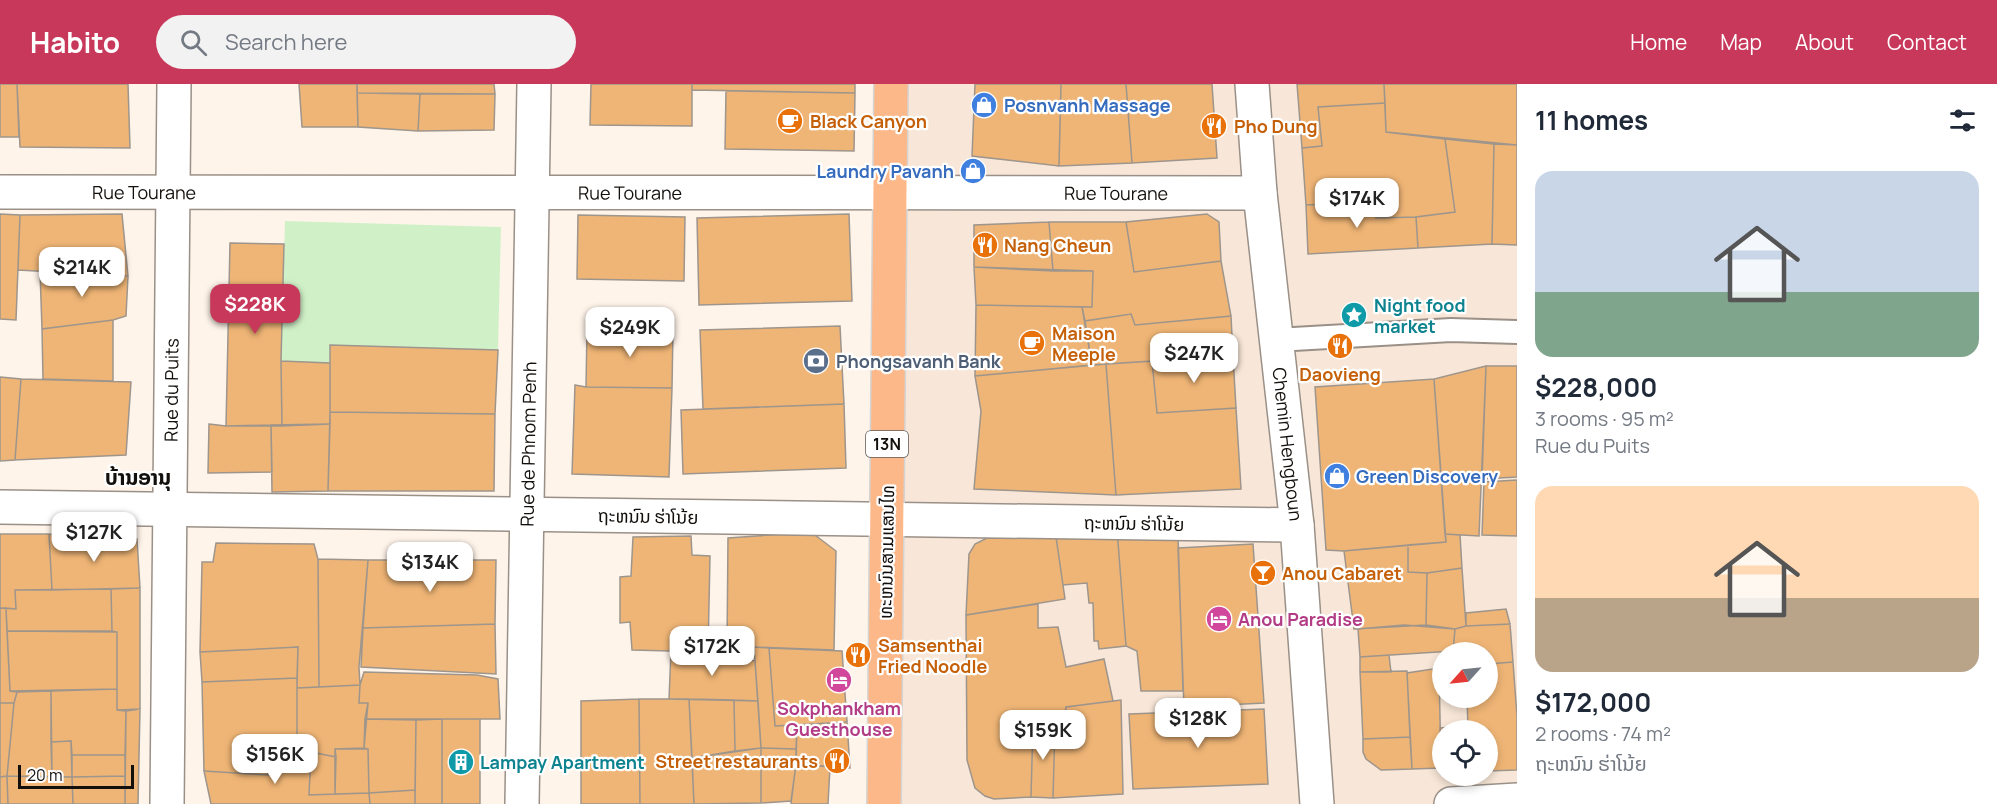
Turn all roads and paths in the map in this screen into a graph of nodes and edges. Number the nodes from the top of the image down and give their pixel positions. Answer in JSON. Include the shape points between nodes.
{"nodes":[{"id":1,"x":174,"y":84,"type":"edge"},
{"id":2,"x":534,"y":84,"type":"edge"},
{"id":3,"x":891,"y":84,"type":"edge"},
{"id":4,"x":1252,"y":84,"type":"edge"},
{"id":5,"x":0,"y":192,"type":"edge"},
{"id":6,"x":173,"y":192,"type":"junction"},
{"id":7,"x":532,"y":192,"type":"junction"},
{"id":8,"x":890,"y":192,"type":"junction"},
{"id":9,"x":1260,"y":194,"type":"junction"},
{"id":10,"x":1517,"y":332,"type":"edge"},
{"id":11,"x":1276,"y":340,"type":"junction"},
{"id":12,"x":0,"y":507,"type":"edge"},
{"id":13,"x":170,"y":509,"type":"junction"},
{"id":14,"x":527,"y":514,"type":"junction"},
{"id":15,"x":887,"y":519,"type":"junction"},
{"id":16,"x":1297,"y":525,"type":"junction"},
{"id":17,"x":1517,"y":800,"type":"edge"},
{"id":18,"x":167,"y":804,"type":"edge"},
{"id":19,"x":522,"y":804,"type":"edge"},
{"id":20,"x":884,"y":804,"type":"edge"},
{"id":21,"x":1317,"y":804,"type":"edge"},
{"id":22,"x":1451,"y":804,"type":"edge"}],
"edges":[{"from":1,"to":6,"type":"street","name":"Rue du Puits"},
{"from":2,"to":7,"type":"street","name":"Rue de Phnom Penh"},
{"from":3,"to":8,"type":"highway","name":"ທະຫນົນສາມແສນໄທ","number":"13N"},
{"from":4,"to":9,"type":"street","name":"Chemin Hengboun"},
{"from":5,"to":6,"type":"street","name":"Rue Tourane"},
{"from":6,"to":7,"type":"street","name":"Rue Tourane"},
{"from":6,"to":13,"type":"street","name":"Rue du Puits"},
{"from":7,"to":8,"type":"street","name":"Rue Tourane"},
{"from":7,"to":14,"type":"street","name":"Rue de Phnom Penh"},
{"from":8,"to":9,"type":"street","name":"Rue Tourane"},
{"from":8,"to":15,"type":"highway","name":"ທະຫນົນສາມແສນໄທ","number":"13N"},
{"from":9,"to":11,"type":"street","name":"Chemin Hengboun"},
{"from":10,"to":11,"type":"lane","via":[[1451,330]]},
{"from":11,"to":16,"type":"street","name":"Chemin Hengboun"},
{"from":12,"to":13,"type":"street","name":"ຖະຫນົນ ຮ່າໂນ້ຍ"},
{"from":13,"to":14,"type":"street","name":"ຖະຫນົນ ຮ່າໂນ້ຍ"},
{"from":13,"to":18,"type":"street","name":"Rue du Puits"},
{"from":14,"to":15,"type":"street","name":"ຖະຫນົນ ຮ່າໂນ້ຍ"},
{"from":14,"to":19,"type":"street","name":"Rue de Phnom Penh"},
{"from":15,"to":16,"type":"street","name":"ຖະຫນົນ ຮ່າໂນ້ຍ"},
{"from":15,"to":20,"type":"highway","name":"ທະຫນົນສາມແສນໄທ","number":"13N"},
{"from":16,"to":21,"type":"street","name":"Chemin Hengboun"},
{"from":17,"to":22,"type":"street"}]}
